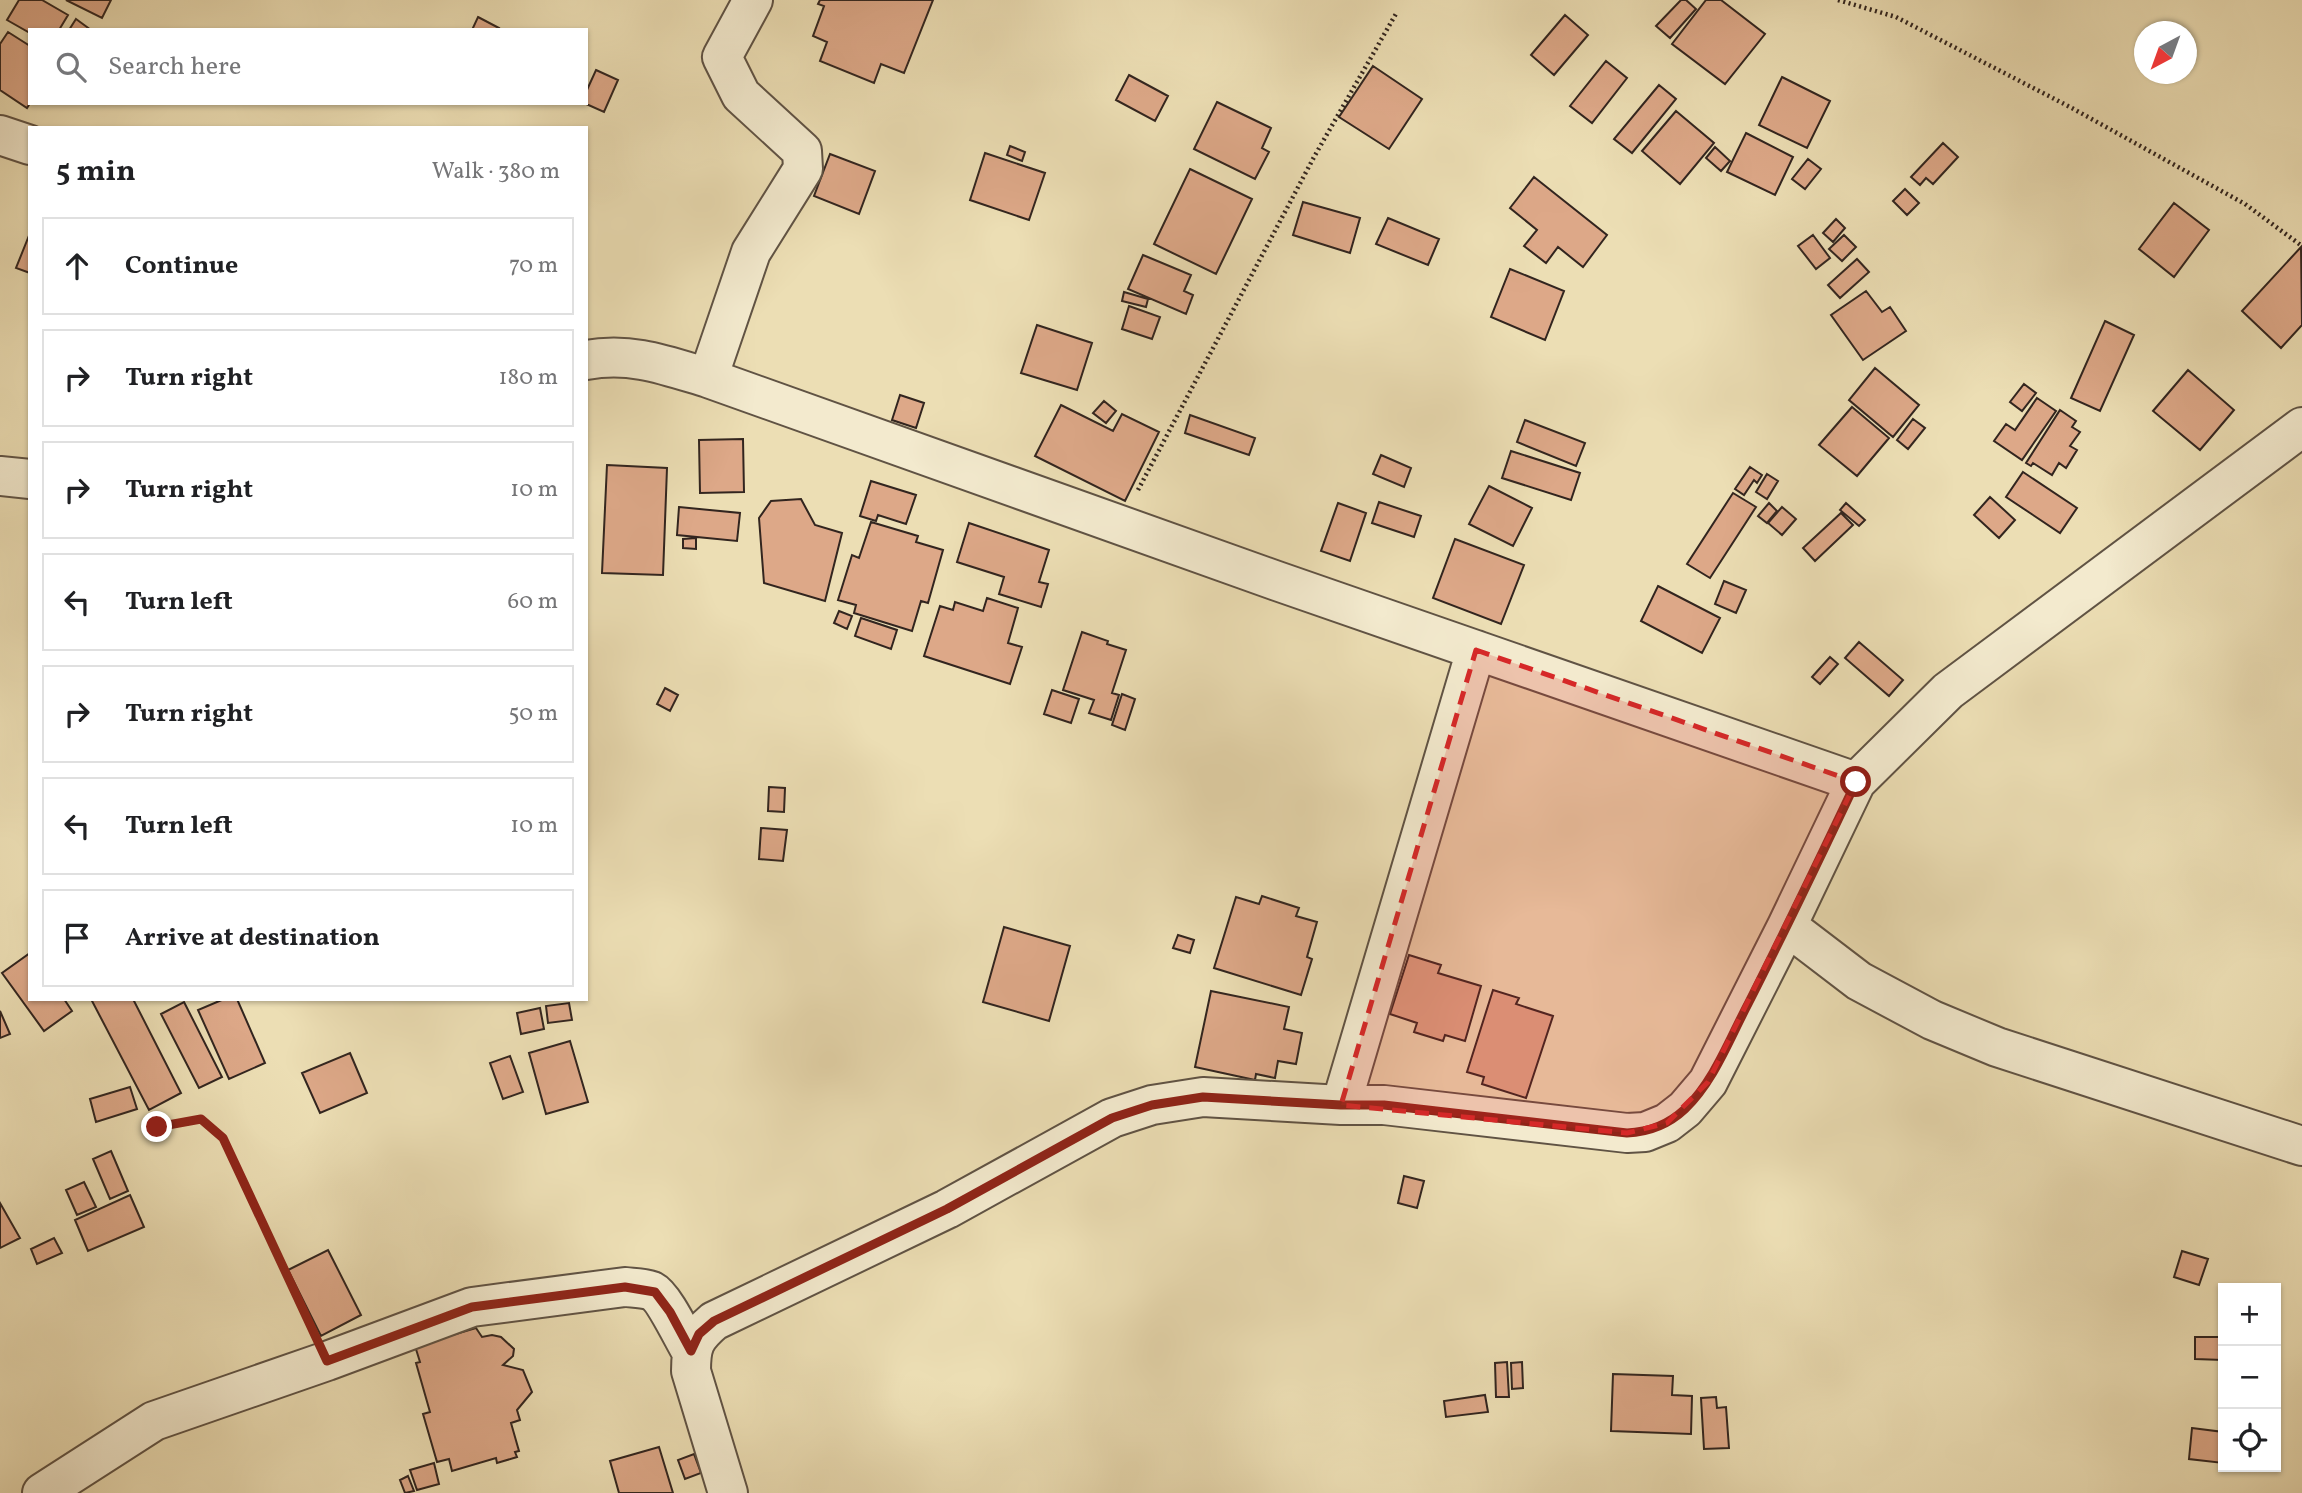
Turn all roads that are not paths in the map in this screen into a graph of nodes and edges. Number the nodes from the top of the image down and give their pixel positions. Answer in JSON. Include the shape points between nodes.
{"nodes":[{"id":1,"x":753,"y":0,"type":"edge"},
{"id":2,"x":0,"y":135,"type":"edge"},
{"id":3,"x":28,"y":144,"type":"edge"},
{"id":4,"x":595,"y":353,"type":"edge"},
{"id":5,"x":708,"y":378,"type":"junction"},
{"id":6,"x":2302,"y":428,"type":"edge"},
{"id":7,"x":0,"y":476,"type":"edge"},
{"id":8,"x":28,"y":479,"type":"edge"},
{"id":9,"x":1476,"y":650,"type":"junction"},
{"id":10,"x":1856,"y":782,"type":"junction"},
{"id":11,"x":1787,"y":926,"type":"junction"},
{"id":12,"x":1341,"y":1105,"type":"junction"},
{"id":13,"x":2302,"y":1146,"type":"edge"},
{"id":14,"x":691,"y":1351,"type":"junction"},
{"id":15,"x":42,"y":1493,"type":"edge"},
{"id":16,"x":728,"y":1493,"type":"edge"}],
"edges":[{"from":1,"to":5,"type":"street","via":[[722,57],[741,95],[802,151],[803,169],[751,251]]},
{"from":2,"to":3,"type":"street"},
{"from":4,"to":5,"type":"street","via":[[648,360]]},
{"from":5,"to":9,"type":"street"},
{"from":6,"to":10,"type":"street","via":[[1948,691]]},
{"from":7,"to":8,"type":"street"},
{"from":9,"to":10,"type":"street"},
{"from":9,"to":12,"type":"street"},
{"from":10,"to":11,"type":"street"},
{"from":11,"to":12,"type":"street","via":[[1708,1082],[1676,1116],[1646,1132],[1384,1105]]},
{"from":11,"to":13,"type":"street","via":[[1859,981],[1932,1020],[1997,1047]]},
{"from":12,"to":14,"type":"street","via":[[1203,1097],[1152,1105],[1112,1118],[947,1209],[714,1321],[699,1334]]},
{"from":14,"to":15,"type":"street","via":[[655,1292],[625,1287],[472,1307],[154,1421]]},
{"from":14,"to":16,"type":"street","via":[[691,1371]]}]}
